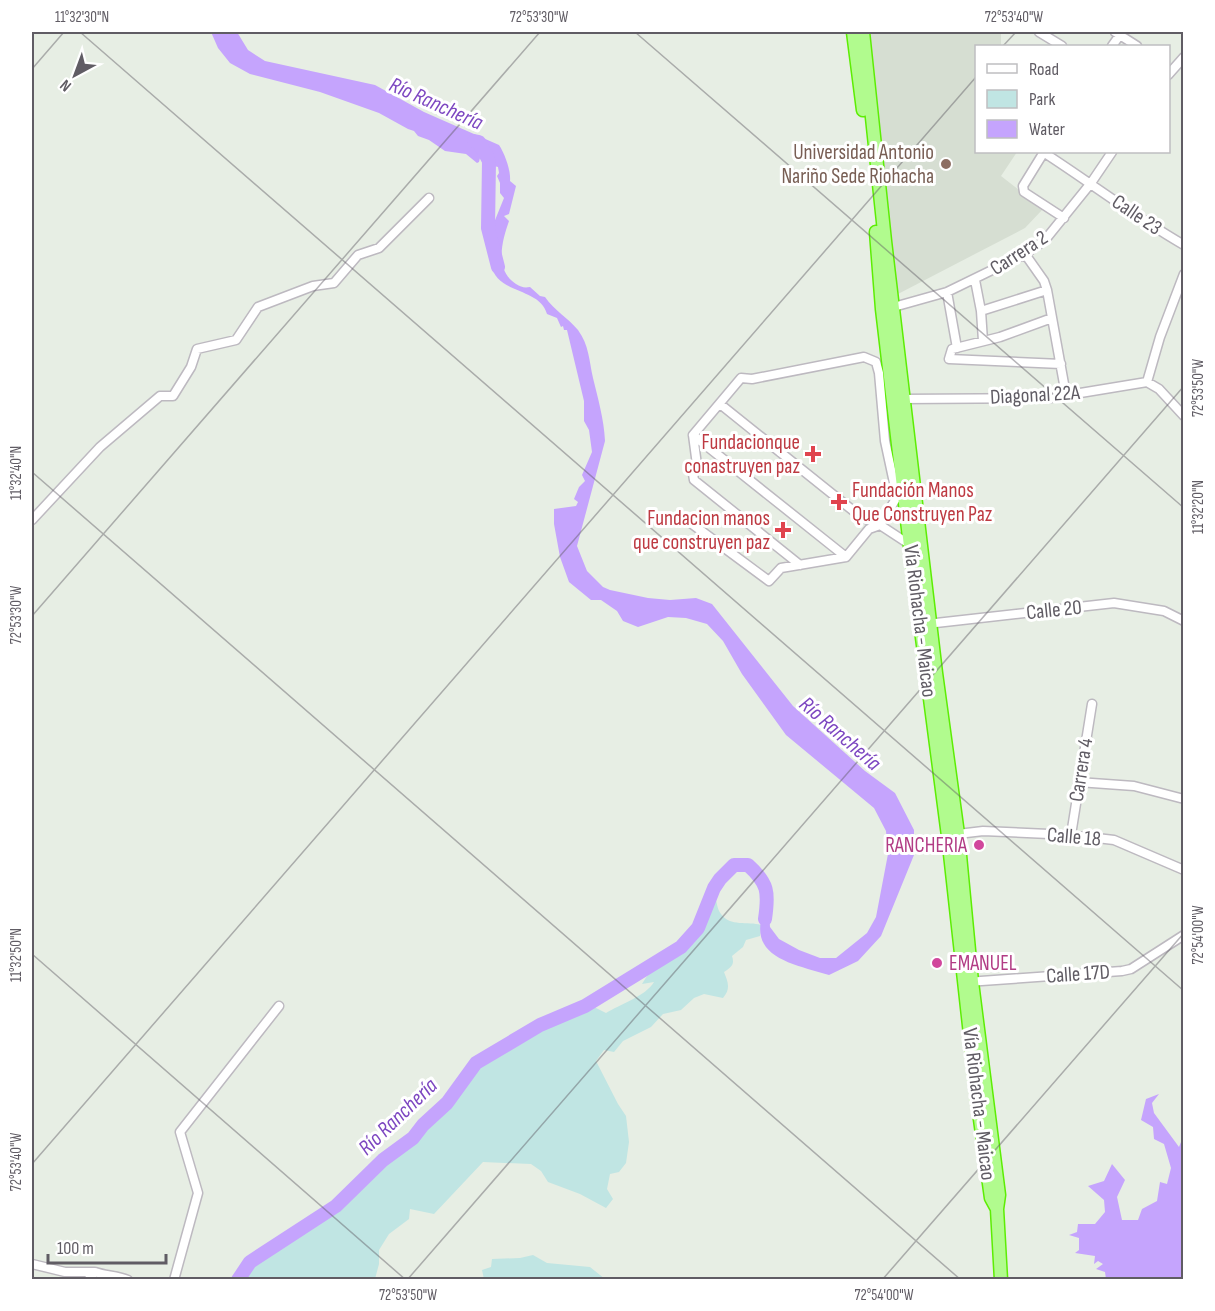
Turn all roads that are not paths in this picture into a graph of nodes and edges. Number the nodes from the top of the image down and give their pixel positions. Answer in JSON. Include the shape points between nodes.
{"nodes":[{"id":1,"x":853,"y":32,"type":"edge"},
{"id":2,"x":863,"y":32,"type":"edge"},
{"id":3,"x":1039,"y":32,"type":"edge"},
{"id":4,"x":1119,"y":32,"type":"edge"},
{"id":5,"x":1060,"y":45,"type":"edge"},
{"id":6,"x":1136,"y":45,"type":"edge"},
{"id":7,"x":1184,"y":57,"type":"edge"},
{"id":8,"x":1170,"y":71,"type":"edge"},
{"id":9,"x":1043,"y":153,"type":"edge"},
{"id":10,"x":1046,"y":153,"type":"edge"},
{"id":11,"x":1111,"y":153,"type":"edge"},
{"id":12,"x":1091,"y":183,"type":"junction"},
{"id":13,"x":429,"y":198,"type":"dead end"},
{"id":14,"x":1064,"y":218,"type":"junction"},
{"id":15,"x":1184,"y":245,"type":"edge"},
{"id":16,"x":1025,"y":254,"type":"junction"},
{"id":17,"x":1184,"y":274,"type":"edge"},
{"id":18,"x":975,"y":280,"type":"junction"},
{"id":19,"x":1047,"y":290,"type":"junction"},
{"id":20,"x":947,"y":292,"type":"junction"},
{"id":21,"x":888,"y":308,"type":"junction"},
{"id":22,"x":981,"y":311,"type":"junction"},
{"id":23,"x":1052,"y":318,"type":"junction"},
{"id":24,"x":983,"y":341,"type":"junction"},
{"id":25,"x":957,"y":348,"type":"junction"},
{"id":26,"x":1061,"y":364,"type":"junction"},
{"id":27,"x":1147,"y":382,"type":"junction"},
{"id":28,"x":1066,"y":396,"type":"junction"},
{"id":29,"x":898,"y":399,"type":"junction"},
{"id":30,"x":720,"y":404,"type":"junction"},
{"id":31,"x":1184,"y":416,"type":"edge"},
{"id":32,"x":693,"y":435,"type":"junction"},
{"id":33,"x":32,"y":520,"type":"edge"},
{"id":34,"x":688,"y":520,"type":"dead end"},
{"id":35,"x":880,"y":525,"type":"junction"},
{"id":36,"x":916,"y":545,"type":"junction"},
{"id":37,"x":846,"y":556,"type":"junction"},
{"id":38,"x":800,"y":565,"type":"junction"},
{"id":39,"x":1184,"y":621,"type":"edge"},
{"id":40,"x":926,"y":624,"type":"junction"},
{"id":41,"x":931,"y":674,"type":"junction"},
{"id":42,"x":1092,"y":704,"type":"dead end"},
{"id":43,"x":1078,"y":782,"type":"junction"},
{"id":44,"x":1184,"y":800,"type":"edge"},
{"id":45,"x":958,"y":834,"type":"junction"},
{"id":46,"x":1071,"y":835,"type":"junction"},
{"id":47,"x":1184,"y":870,"type":"edge"},
{"id":48,"x":1184,"y":935,"type":"edge"},
{"id":49,"x":968,"y":982,"type":"junction"},
{"id":50,"x":279,"y":1006,"type":"dead end"},
{"id":51,"x":32,"y":1264,"type":"edge"},
{"id":52,"x":95,"y":1272,"type":"junction"},
{"id":53,"x":88,"y":1280,"type":"edge"},
{"id":54,"x":128,"y":1280,"type":"edge"},
{"id":55,"x":174,"y":1280,"type":"edge"},
{"id":56,"x":1003,"y":1280,"type":"edge"}],
"edges":[{"from":1,"to":21,"type":"highway","name":"Vía Riohacha - Maicao"},
{"from":2,"to":21,"type":"highway","name":"Vía Riohacha - Maicao"},
{"from":3,"to":5,"type":"street"},
{"from":4,"to":6,"type":"street"},
{"from":7,"to":8,"type":"street"},
{"from":9,"to":14,"type":"street","via":[[1023,186],[1024,192]]},
{"from":10,"to":12,"type":"street","name":"Calle 23"},
{"from":11,"to":12,"type":"street","name":"Carrera 2"},
{"from":12,"to":14,"type":"street","name":"Carrera 2"},
{"from":12,"to":15,"type":"street","name":"Calle 23","via":[[1145,223]]},
{"from":13,"to":33,"type":"street","via":[[379,248],[358,255],[334,283],[313,286],[258,307],[236,340],[197,349],[173,396],[160,396],[100,447]]},
{"from":14,"to":16,"type":"street","name":"Carrera 2","via":[[1045,240]]},
{"from":16,"to":18,"type":"street","name":"Carrera 2"},
{"from":16,"to":19,"type":"street"},
{"from":17,"to":27,"type":"street"},
{"from":18,"to":20,"type":"street","name":"Carrera 2"},
{"from":18,"to":22,"type":"street"},
{"from":19,"to":22,"type":"street"},
{"from":19,"to":23,"type":"street"},
{"from":20,"to":21,"type":"street","name":"Carrera 2"},
{"from":20,"to":25,"type":"street"},
{"from":21,"to":29,"type":"highway","name":"Vía Riohacha - Maicao"},
{"from":22,"to":24,"type":"street"},
{"from":23,"to":24,"type":"street"},
{"from":23,"to":26,"type":"street"},
{"from":24,"to":25,"type":"street"},
{"from":25,"to":26,"type":"street","via":[[952,349],[950,359]]},
{"from":26,"to":28,"type":"street"},
{"from":27,"to":28,"type":"street","name":"Diagonal 22A"},
{"from":27,"to":31,"type":"street"},
{"from":28,"to":29,"type":"street","name":"Diagonal 22A"},
{"from":29,"to":36,"type":"highway","name":"Vía Riohacha - Maicao"},
{"from":30,"to":32,"type":"street"},
{"from":30,"to":35,"type":"street","via":[[861,517]]},
{"from":30,"to":35,"type":"street","via":[[741,378],[864,357],[876,362],[885,441],[897,497]]},
{"from":32,"to":37,"type":"street"},
{"from":32,"to":38,"type":"street","via":[[697,465],[694,480]]},
{"from":34,"to":38,"type":"street","via":[[769,581],[781,568]]},
{"from":35,"to":36,"type":"street"},
{"from":35,"to":37,"type":"street","via":[[869,529]]},
{"from":36,"to":40,"type":"highway","name":"Vía Riohacha - Maicao"},
{"from":37,"to":38,"type":"street"},
{"from":39,"to":40,"type":"street","name":"Calle 20","via":[[1164,611],[1114,603]]},
{"from":40,"to":41,"type":"highway","name":"Vía Riohacha - Maicao"},
{"from":41,"to":45,"type":"highway","name":"Vía Riohacha - Maicao"},
{"from":41,"to":49,"type":"highway","name":"Vía Riohacha - Maicao"},
{"from":42,"to":43,"type":"street","name":"Carrera 4"},
{"from":43,"to":44,"type":"street","via":[[1134,786]]},
{"from":43,"to":46,"type":"street","name":"Carrera 4"},
{"from":45,"to":46,"type":"street","name":"Calle 18","via":[[983,831]]},
{"from":45,"to":49,"type":"highway","name":"Vía Riohacha - Maicao"},
{"from":46,"to":47,"type":"street","name":"Calle 18","via":[[1114,840]]},
{"from":48,"to":49,"type":"street","name":"Calle 17D","via":[[1122,971]]},
{"from":49,"to":56,"type":"highway","name":"Vía Riohacha - Maicao"},
{"from":50,"to":55,"type":"street","via":[[180,1132],[198,1193]]},
{"from":51,"to":52,"type":"street","via":[[65,1272]]},
{"from":52,"to":53,"type":"street"},
{"from":52,"to":54,"type":"street"}]}
